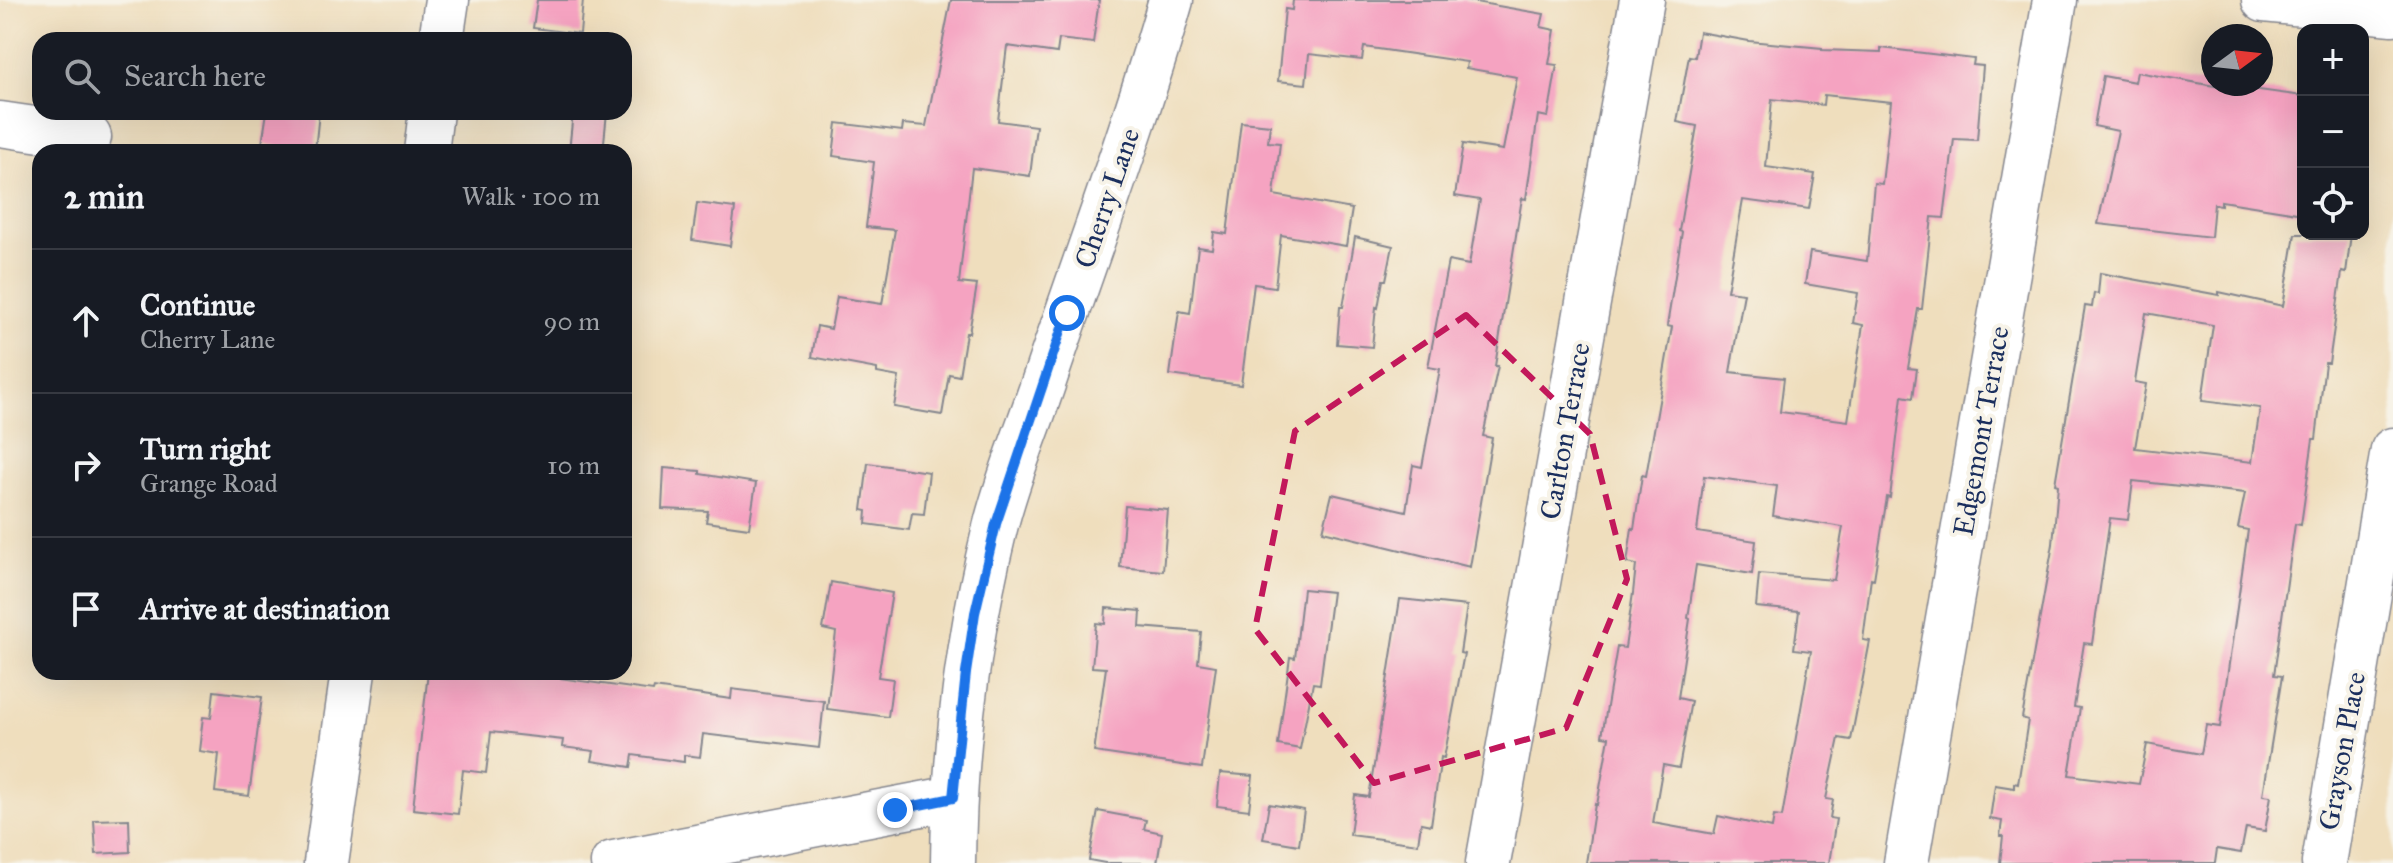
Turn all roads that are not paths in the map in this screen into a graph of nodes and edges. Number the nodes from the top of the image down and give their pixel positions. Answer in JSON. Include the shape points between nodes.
{"nodes":[{"id":1,"x":447,"y":0,"type":"edge"},
{"id":2,"x":1171,"y":0,"type":"edge"},
{"id":3,"x":1642,"y":0,"type":"edge"},
{"id":4,"x":2055,"y":0,"type":"edge"},
{"id":5,"x":2264,"y":0,"type":"edge"},
{"id":6,"x":2393,"y":13,"type":"edge"},
{"id":7,"x":442,"y":32,"type":"edge"},
{"id":8,"x":430,"y":120,"type":"edge"},
{"id":9,"x":0,"y":124,"type":"edge"},
{"id":10,"x":89,"y":137,"type":"dead end"},
{"id":11,"x":427,"y":144,"type":"edge"},
{"id":12,"x":2393,"y":450,"type":"edge"},
{"id":13,"x":352,"y":680,"type":"edge"},
{"id":14,"x":953,"y":798,"type":"junction"},
{"id":15,"x":326,"y":863,"type":"edge"},
{"id":16,"x":613,"y":863,"type":"edge"},
{"id":17,"x":953,"y":863,"type":"edge"},
{"id":18,"x":1488,"y":863,"type":"edge"},
{"id":19,"x":1906,"y":863,"type":"edge"},
{"id":20,"x":2324,"y":863,"type":"edge"}],
"edges":[{"from":1,"to":7,"type":"street"},
{"from":2,"to":14,"type":"street","name":"Cherry Lane","via":[[1121,163],[996,524],[961,703]]},
{"from":3,"to":18,"type":"street","name":"Carlton Terrace"},
{"from":4,"to":19,"type":"street","name":"Edgemont Terrace"},
{"from":5,"to":6,"type":"street"},
{"from":8,"to":11,"type":"street"},
{"from":9,"to":10,"type":"street"},
{"from":12,"to":20,"type":"street","name":"Grayson Place"},
{"from":13,"to":15,"type":"street"},
{"from":14,"to":16,"type":"street"},
{"from":14,"to":17,"type":"street","name":"Cherry Lane"}]}
